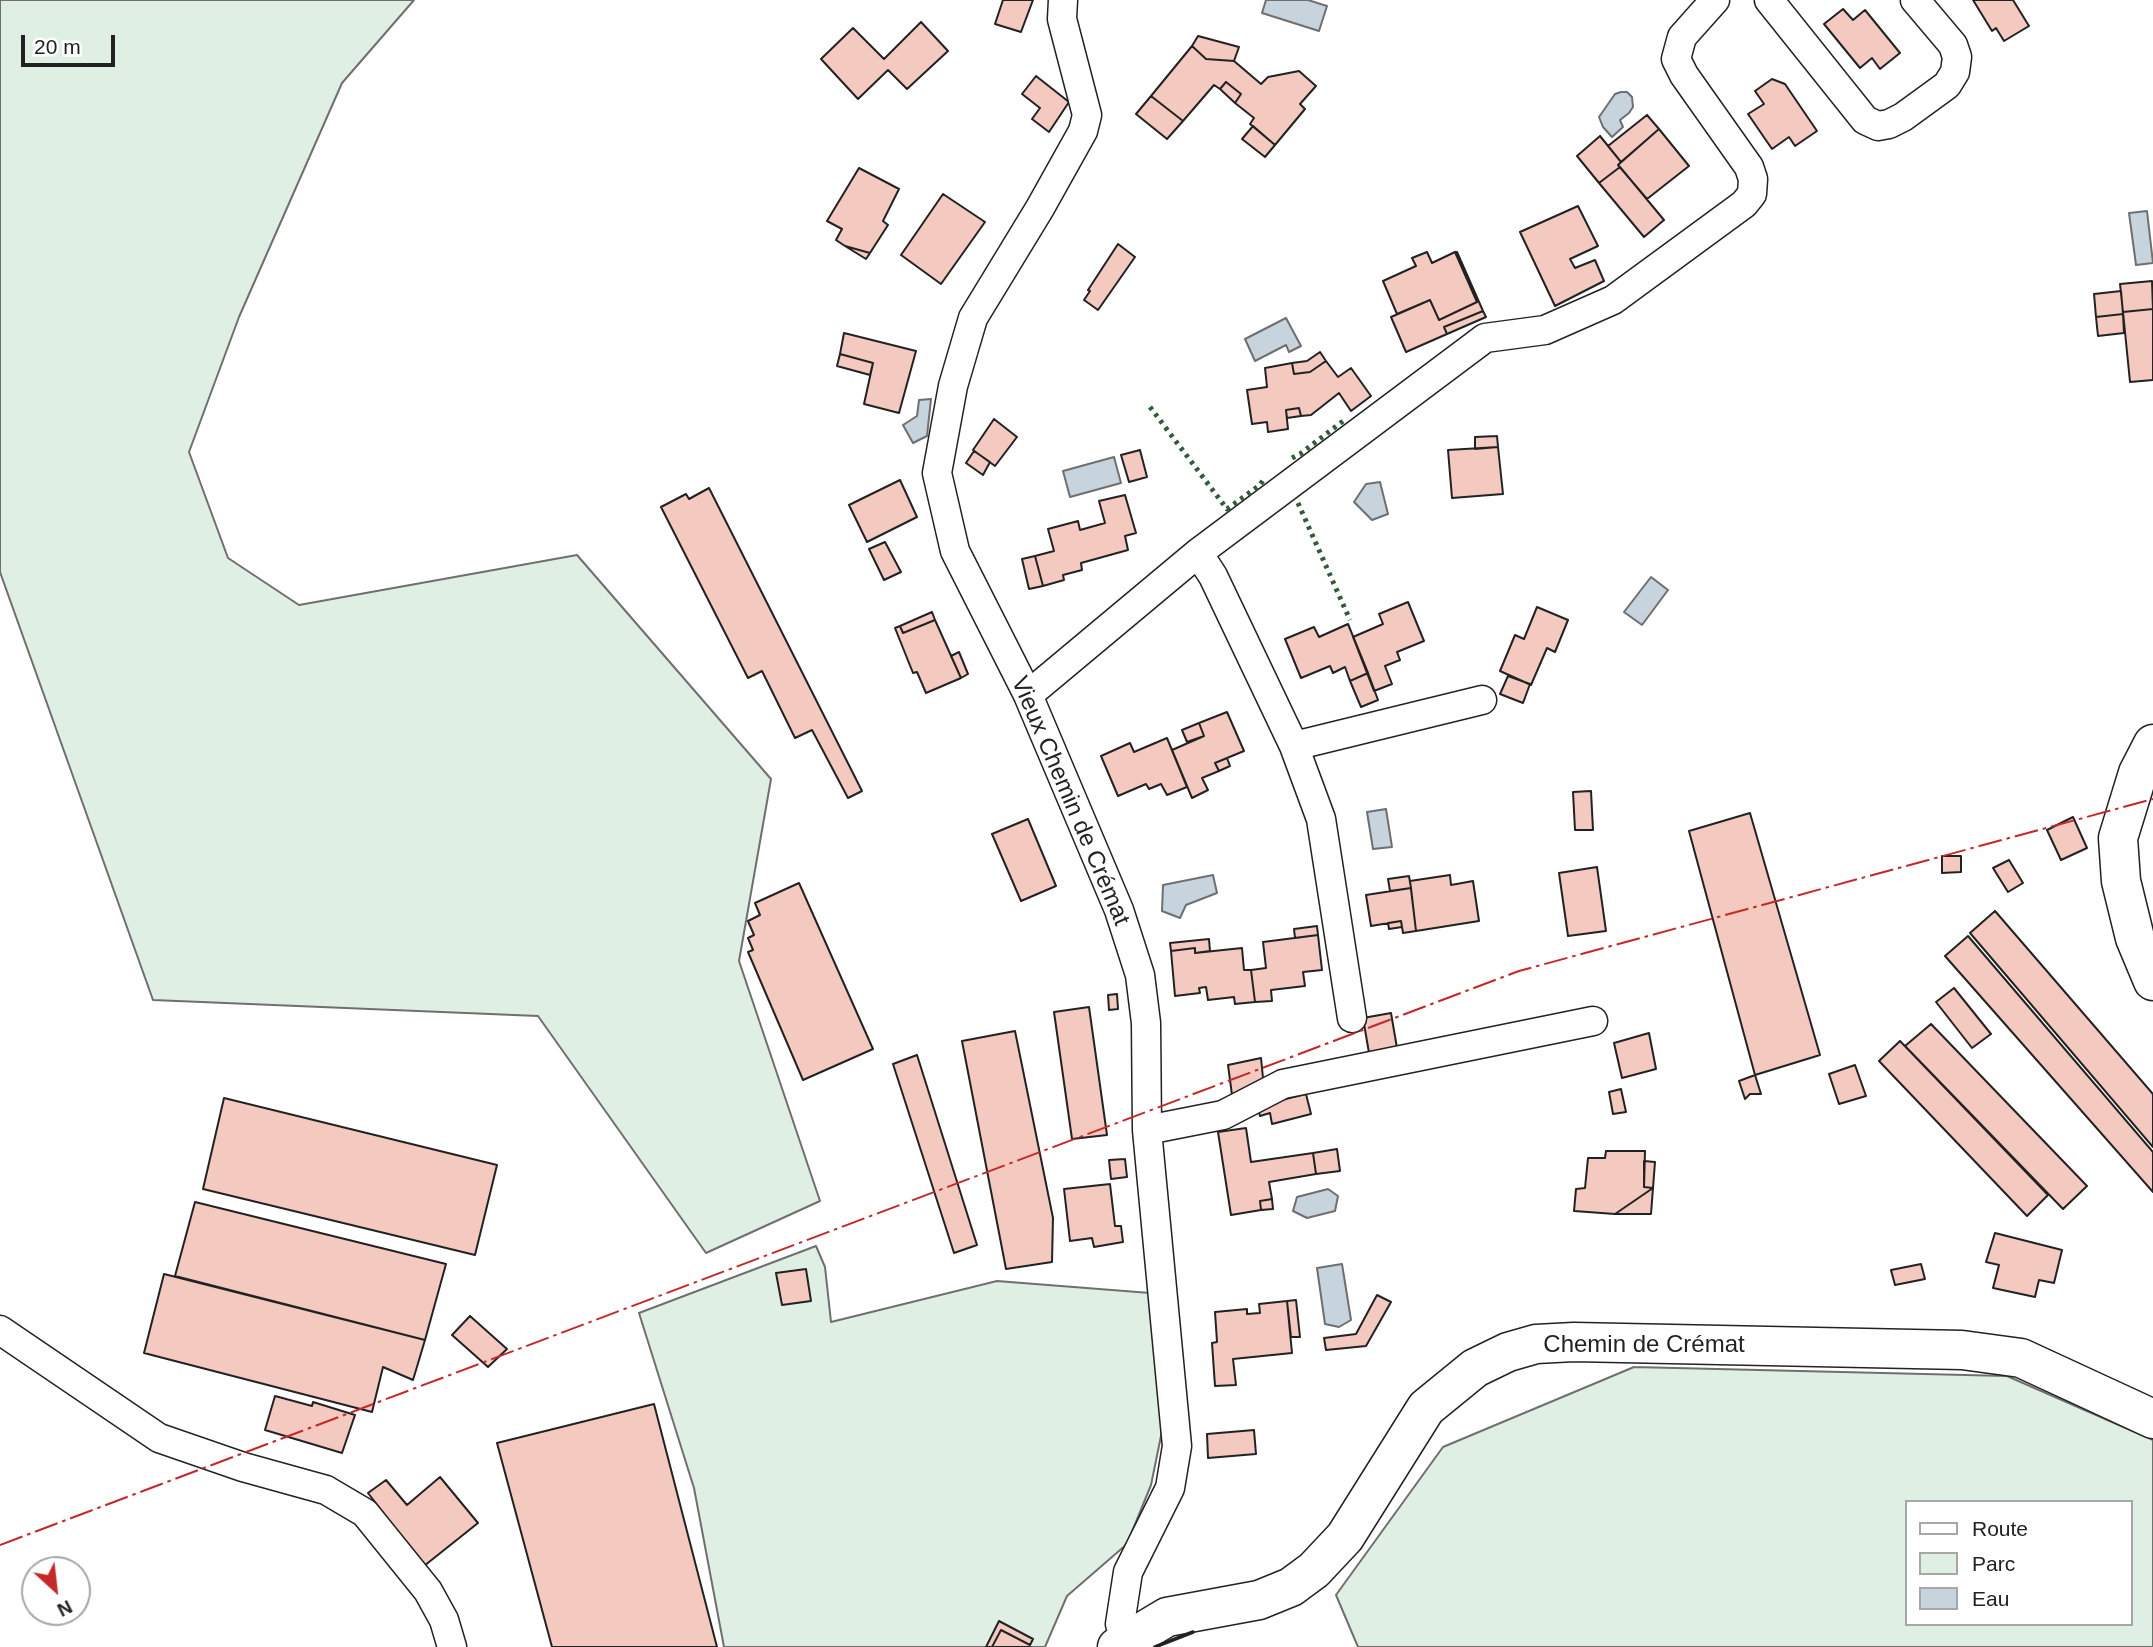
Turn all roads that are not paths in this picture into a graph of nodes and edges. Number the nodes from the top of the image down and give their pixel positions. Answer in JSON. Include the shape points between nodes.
{"nodes":[{"id":1,"x":1063,"y":0,"type":"edge"},
{"id":2,"x":1716,"y":0,"type":"edge"},
{"id":3,"x":1769,"y":0,"type":"edge"},
{"id":4,"x":1915,"y":0,"type":"edge"},
{"id":5,"x":1198,"y":553,"type":"junction"},
{"id":6,"x":1028,"y":695,"type":"junction"},
{"id":7,"x":1482,"y":700,"type":"dead end"},
{"id":8,"x":2153,"y":744,"type":"edge"},
{"id":9,"x":1294,"y":747,"type":"junction"},
{"id":10,"x":2153,"y":981,"type":"edge"},
{"id":11,"x":1352,"y":1018,"type":"dead end"},
{"id":12,"x":1592,"y":1021,"type":"dead end"},
{"id":13,"x":1147,"y":1130,"type":"junction"},
{"id":14,"x":0,"y":1330,"type":"edge"},
{"id":15,"x":2153,"y":1419,"type":"edge"},
{"id":16,"x":1121,"y":1644,"type":"edge"},
{"id":17,"x":452,"y":1647,"type":"edge"}],
"edges":[{"from":1,"to":6,"type":"street","name":"Vieux Chemin de Crémat","via":[[1062,19],[1087,115],[1083,131],[973,318],[953,386],[937,473],[955,551]]},
{"from":2,"to":5,"type":"street","via":[[1682,37],[1676,59],[1749,167],[1752,194],[1744,204],[1613,300],[1545,330],[1485,338]]},
{"from":3,"to":4,"type":"street","via":[[1866,120],[1878,126],[1903,117],[1947,85],[1955,72],[1953,45]]},
{"from":5,"to":6,"type":"street"},
{"from":5,"to":9,"type":"street"},
{"from":6,"to":13,"type":"street","name":"Vieux Chemin de Crémat","via":[[1119,909],[1140,975],[1146,1023]]},
{"from":7,"to":9,"type":"street"},
{"from":8,"to":10,"type":"street","via":[[2138,773],[2118,838],[2121,881],[2135,938]]},
{"from":9,"to":11,"type":"street","via":[[1326,841]]},
{"from":12,"to":13,"type":"street","via":[[1283,1084],[1223,1115]]},
{"from":13,"to":16,"type":"street","name":"Vieux Chemin de Crémat","via":[[1177,1446],[1170,1489],[1128,1572]]},
{"from":14,"to":17,"type":"street","via":[[159,1438],[326,1490],[365,1513],[428,1591]]},
{"from":15,"to":16,"type":"street","name":"Chemin de Crémat","via":[[2021,1358],[1962,1350],[1536,1344],[1475,1368],[1426,1408],[1345,1537],[1291,1587],[1259,1600],[1167,1617]]}]}
